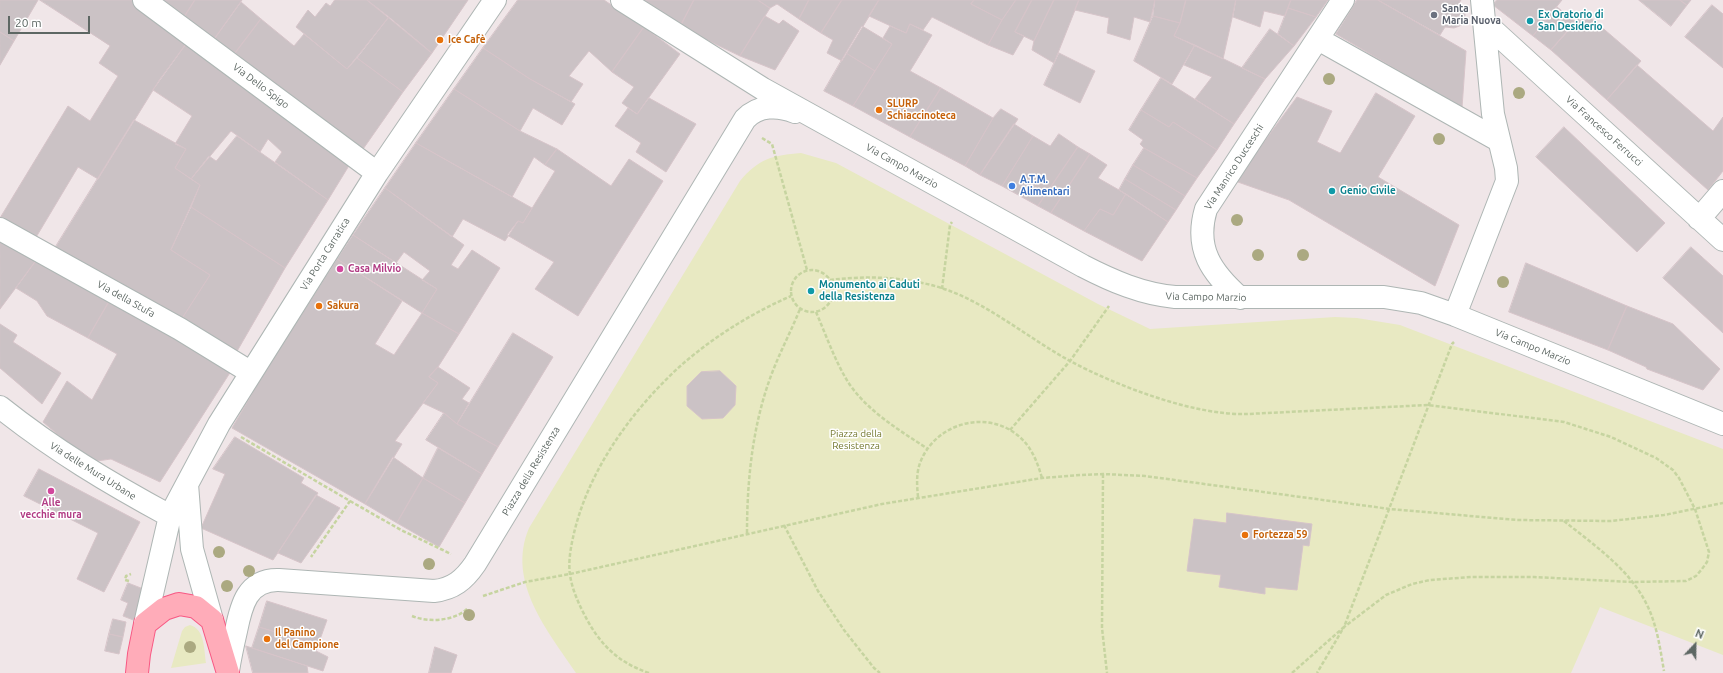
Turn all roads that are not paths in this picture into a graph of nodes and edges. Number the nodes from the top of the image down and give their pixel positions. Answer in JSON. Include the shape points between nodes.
{"nodes":[{"id":1,"x":144,"y":0,"type":"edge"},
{"id":2,"x":495,"y":0,"type":"edge"},
{"id":3,"x":622,"y":0,"type":"edge"},
{"id":4,"x":1343,"y":0,"type":"edge"},
{"id":5,"x":1482,"y":0,"type":"edge"},
{"id":6,"x":1484,"y":22,"type":"junction"},
{"id":7,"x":1318,"y":39,"type":"junction"},
{"id":8,"x":829,"y":125,"type":"junction"},
{"id":9,"x":1498,"y":140,"type":"junction"},
{"id":10,"x":377,"y":173,"type":"junction"},
{"id":11,"x":1723,"y":191,"type":"edge"},
{"id":12,"x":1699,"y":219,"type":"junction"},
{"id":13,"x":0,"y":229,"type":"edge"},
{"id":14,"x":1723,"y":240,"type":"edge"},
{"id":15,"x":1240,"y":298,"type":"junction"},
{"id":16,"x":1455,"y":315,"type":"junction"},
{"id":17,"x":250,"y":372,"type":"junction"},
{"id":18,"x":0,"y":407,"type":"edge"},
{"id":19,"x":1723,"y":424,"type":"edge"},
{"id":20,"x":187,"y":484,"type":"junction"},
{"id":21,"x":170,"y":516,"type":"junction"},
{"id":22,"x":212,"y":620,"type":"junction"},
{"id":23,"x":145,"y":624,"type":"junction"},
{"id":24,"x":228,"y":672,"type":"edge"},
{"id":25,"x":137,"y":673,"type":"edge"}],
"edges":[{"from":1,"to":10,"type":"street","name":"Via Dello Spigo"},
{"from":2,"to":10,"type":"street","name":"Via Porta Carratica"},
{"from":3,"to":8,"type":"street","name":"Via Campo Marzio","via":[[740,75]]},
{"from":4,"to":7,"type":"street","name":"Via Manrico Ducceschi"},
{"from":5,"to":6,"type":"street"},
{"from":6,"to":9,"type":"street"},
{"from":6,"to":12,"type":"street","name":"Via Francesco Ferrucci"},
{"from":7,"to":9,"type":"street"},
{"from":7,"to":15,"type":"street","name":"Via Manrico Ducceschi","via":[[1210,200],[1203,217],[1203,236],[1209,263],[1222,282]]},
{"from":8,"to":15,"type":"street","name":"Via Campo Marzio","via":[[1083,266],[1132,288],[1160,296]]},
{"from":8,"to":24,"type":"street","name":"Piazza della Resistenza","via":[[787,108],[770,107],[749,115],[465,578],[434,591],[278,580],[264,582],[257,585],[244,600]]},
{"from":9,"to":16,"type":"street","via":[[1507,181]]},
{"from":10,"to":17,"type":"street","name":"Via Porta Carratica"},
{"from":11,"to":12,"type":"street"},
{"from":12,"to":14,"type":"street","name":"Via Francesco Ferrucci"},
{"from":13,"to":17,"type":"street","name":"Via della Stufa","via":[[180,329]]},
{"from":15,"to":16,"type":"street","name":"Via Campo Marzio","via":[[1384,297],[1421,303]]},
{"from":16,"to":19,"type":"street","name":"Via Campo Marzio"},
{"from":17,"to":20,"type":"street","name":"Via Porta Carratica"},
{"from":18,"to":21,"type":"street","name":"Via delle Mura Urbane","via":[[70,459]]},
{"from":20,"to":21,"type":"street","name":"Via Porta Carratica"},
{"from":20,"to":22,"type":"street","via":[[192,549]]},
{"from":21,"to":23,"type":"street","name":"Via Porta Carratica"},
{"from":22,"to":23,"type":"main road","via":[[196,607],[179,604],[164,609]]},
{"from":22,"to":24,"type":"main road"},
{"from":23,"to":25,"type":"main road"}]}
